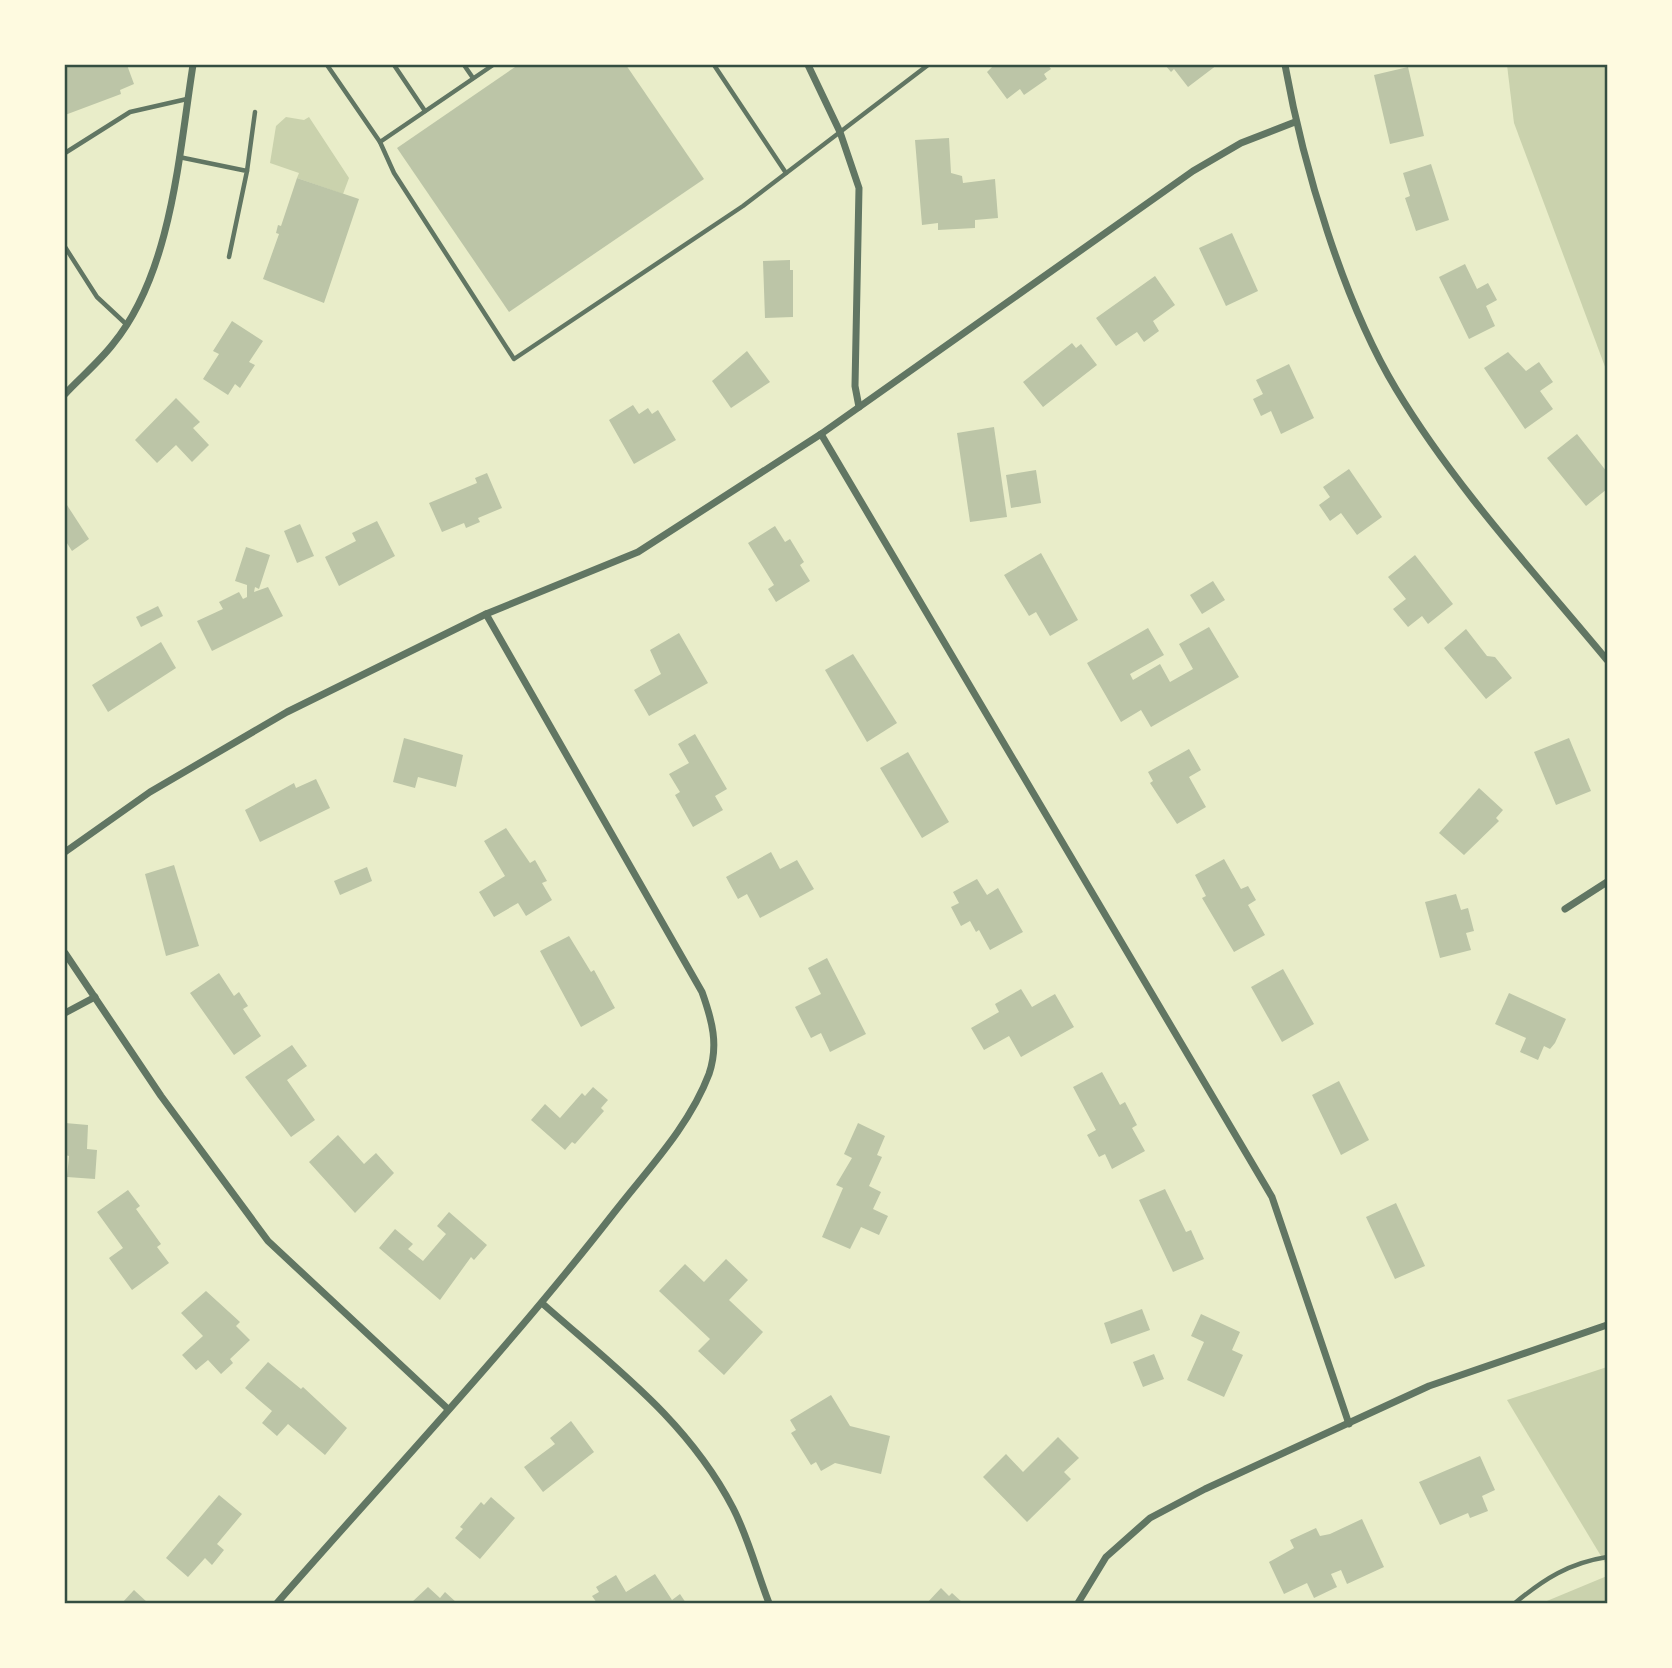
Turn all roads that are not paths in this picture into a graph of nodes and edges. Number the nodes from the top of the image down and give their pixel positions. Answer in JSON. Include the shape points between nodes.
{"nodes":[{"id":1,"x":192,"y":65,"type":"edge"},
{"id":2,"x":327,"y":65,"type":"edge"},
{"id":3,"x":394,"y":65,"type":"edge"},
{"id":4,"x":464,"y":65,"type":"edge"},
{"id":5,"x":493,"y":65,"type":"edge"},
{"id":6,"x":714,"y":65,"type":"edge"},
{"id":7,"x":808,"y":65,"type":"edge"},
{"id":8,"x":928,"y":65,"type":"edge"},
{"id":9,"x":1285,"y":65,"type":"edge"},
{"id":10,"x":474,"y":78,"type":"junction"},
{"id":11,"x":187,"y":99,"type":"junction"},
{"id":12,"x":425,"y":111,"type":"junction"},
{"id":13,"x":255,"y":112,"type":"dead end"},
{"id":14,"x":1296,"y":122,"type":"junction"},
{"id":15,"x":840,"y":132,"type":"junction"},
{"id":16,"x":380,"y":142,"type":"junction"},
{"id":17,"x":65,"y":153,"type":"edge"},
{"id":18,"x":178,"y":157,"type":"junction"},
{"id":19,"x":247,"y":171,"type":"junction"},
{"id":20,"x":786,"y":173,"type":"junction"},
{"id":21,"x":65,"y":247,"type":"edge"},
{"id":22,"x":229,"y":257,"type":"dead end"},
{"id":23,"x":127,"y":324,"type":"junction"},
{"id":24,"x":65,"y":394,"type":"edge"},
{"id":25,"x":859,"y":407,"type":"junction"},
{"id":26,"x":821,"y":434,"type":"junction"},
{"id":27,"x":486,"y":614,"type":"junction"},
{"id":28,"x":1607,"y":660,"type":"edge"},
{"id":29,"x":65,"y":852,"type":"edge"},
{"id":30,"x":1607,"y":882,"type":"edge"},
{"id":31,"x":1565,"y":909,"type":"dead end"},
{"id":32,"x":65,"y":953,"type":"edge"},
{"id":33,"x":95,"y":997,"type":"junction"},
{"id":34,"x":65,"y":1013,"type":"edge"},
{"id":35,"x":543,"y":1304,"type":"junction"},
{"id":36,"x":1607,"y":1325,"type":"edge"},
{"id":37,"x":448,"y":1409,"type":"junction"},
{"id":38,"x":1349,"y":1424,"type":"junction"},
{"id":39,"x":1607,"y":1557,"type":"edge"},
{"id":40,"x":277,"y":1603,"type":"edge"},
{"id":41,"x":769,"y":1603,"type":"edge"},
{"id":42,"x":1078,"y":1603,"type":"edge"},
{"id":43,"x":1515,"y":1603,"type":"edge"}],
"edges":[{"from":1,"to":11,"type":"street"},
{"from":2,"to":16,"type":"lane"},
{"from":3,"to":12,"type":"lane"},
{"from":4,"to":10,"type":"lane"},
{"from":5,"to":10,"type":"lane"},
{"from":6,"to":20,"type":"lane"},
{"from":7,"to":15,"type":"street"},
{"from":8,"to":15,"type":"lane"},
{"from":9,"to":14,"type":"street"},
{"from":10,"to":12,"type":"lane"},
{"from":11,"to":17,"type":"lane","via":[[130,112]]},
{"from":11,"to":18,"type":"street"},
{"from":12,"to":16,"type":"lane"},
{"from":13,"to":19,"type":"lane"},
{"from":14,"to":25,"type":"street","via":[[1241,143],[1193,171]]},
{"from":14,"to":28,"type":"street","via":[[1348,289],[1395,388],[1470,496]]},
{"from":15,"to":20,"type":"lane"},
{"from":15,"to":25,"type":"street","via":[[859,188],[855,386]]},
{"from":16,"to":20,"type":"lane","via":[[394,173],[514,359]]},
{"from":18,"to":19,"type":"lane"},
{"from":18,"to":23,"type":"street","via":[[160,247]]},
{"from":19,"to":22,"type":"lane"},
{"from":21,"to":23,"type":"lane","via":[[97,297]]},
{"from":23,"to":24,"type":"street"},
{"from":25,"to":26,"type":"street"},
{"from":26,"to":27,"type":"street","via":[[638,552]]},
{"from":26,"to":38,"type":"street","via":[[1272,1197]]},
{"from":27,"to":29,"type":"street","via":[[287,712],[150,792]]},
{"from":27,"to":35,"type":"street","via":[[702,992],[714,1033],[710,1071],[689,1116]]},
{"from":30,"to":31,"type":"street"},
{"from":32,"to":33,"type":"street"},
{"from":33,"to":34,"type":"street"},
{"from":33,"to":37,"type":"street","via":[[268,1241]]},
{"from":35,"to":37,"type":"street"},
{"from":35,"to":41,"type":"street","via":[[675,1422],[698,1452],[733,1508]]},
{"from":36,"to":38,"type":"street","via":[[1429,1386]]},
{"from":37,"to":40,"type":"street"},
{"from":38,"to":42,"type":"street","via":[[1150,1518],[1106,1556]]},
{"from":39,"to":43,"type":"lane","via":[[1581,1561],[1543,1579]]}]}
